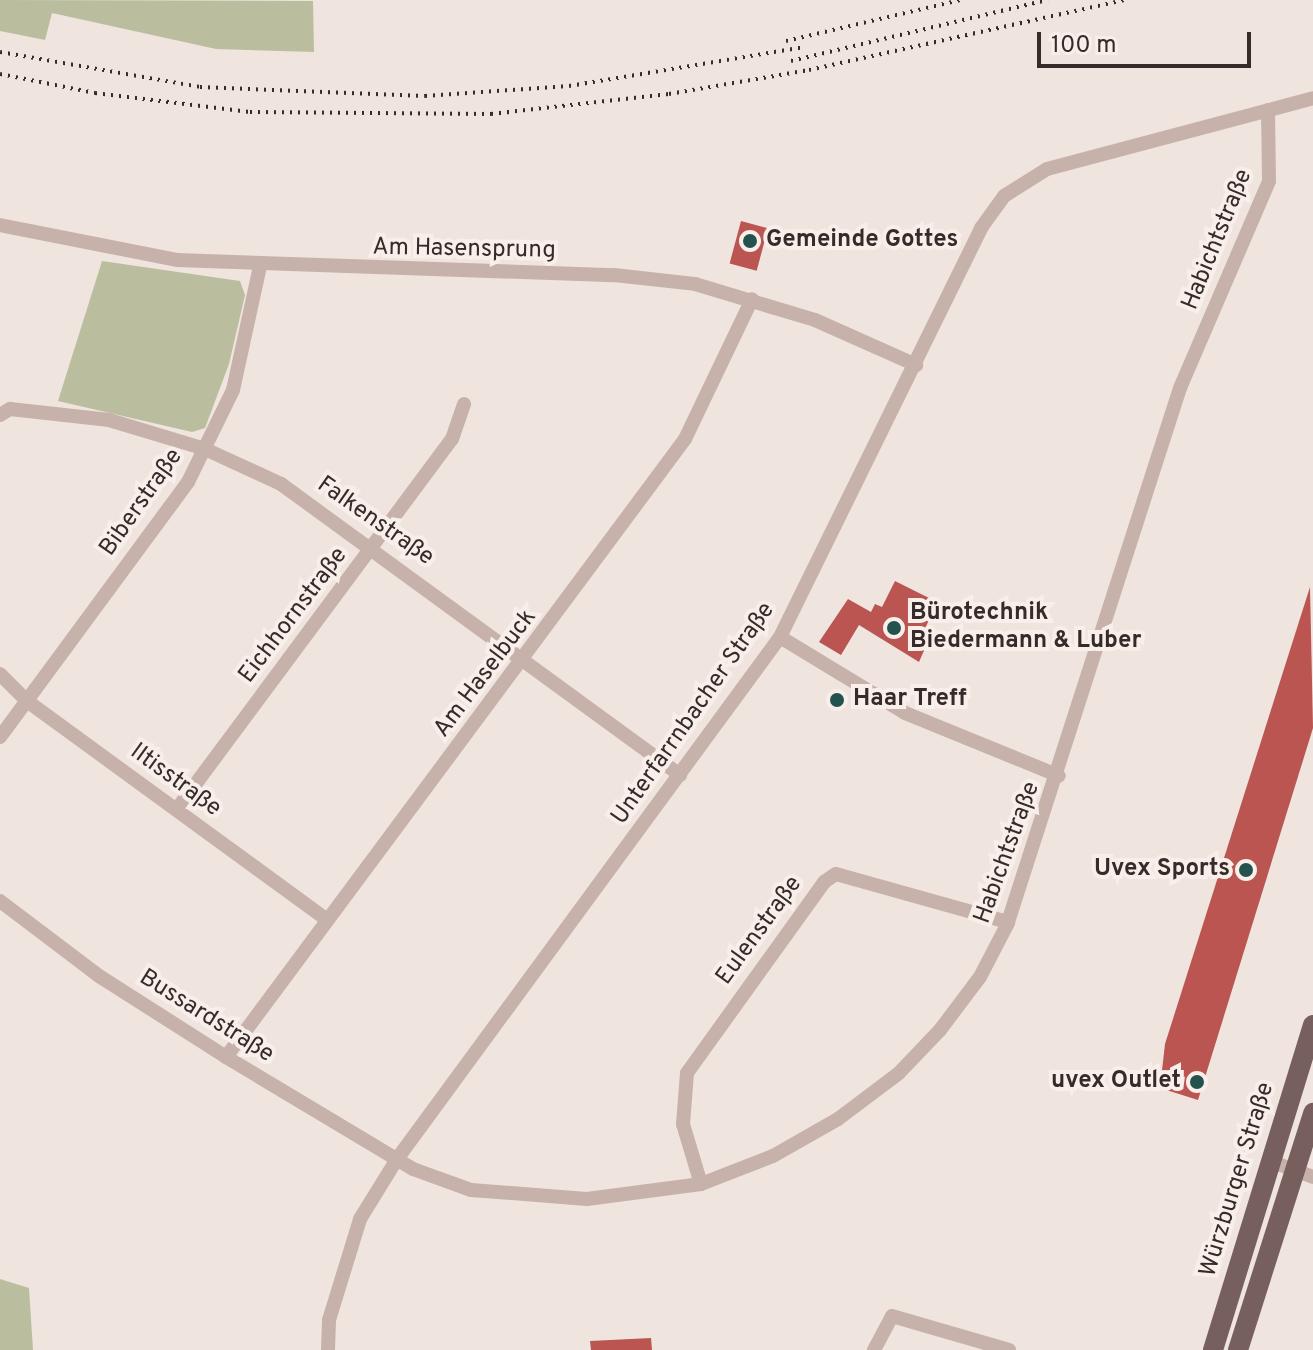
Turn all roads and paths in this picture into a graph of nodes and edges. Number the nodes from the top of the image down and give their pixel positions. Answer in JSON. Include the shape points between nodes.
{"nodes":[{"id":1,"x":1313,"y":98,"type":"edge"},
{"id":2,"x":1268,"y":110,"type":"junction"},
{"id":3,"x":0,"y":225,"type":"edge"},
{"id":4,"x":260,"y":266,"type":"junction"},
{"id":5,"x":752,"y":299,"type":"junction"},
{"id":6,"x":916,"y":365,"type":"junction"},
{"id":7,"x":464,"y":404,"type":"dead end"},
{"id":8,"x":0,"y":415,"type":"edge"},
{"id":9,"x":205,"y":449,"type":"junction"},
{"id":10,"x":373,"y":547,"type":"junction"},
{"id":11,"x":780,"y":637,"type":"junction"},
{"id":12,"x":527,"y":658,"type":"junction"},
{"id":13,"x":0,"y":674,"type":"edge"},
{"id":14,"x":27,"y":701,"type":"junction"},
{"id":15,"x":0,"y":737,"type":"edge"},
{"id":16,"x":680,"y":775,"type":"junction"},
{"id":17,"x":1059,"y":776,"type":"junction"},
{"id":18,"x":177,"y":809,"type":"junction"},
{"id":19,"x":0,"y":901,"type":"edge"},
{"id":20,"x":327,"y":920,"type":"junction"},
{"id":21,"x":1008,"y":922,"type":"junction"},
{"id":22,"x":1313,"y":1025,"type":"edge"},
{"id":23,"x":226,"y":1057,"type":"junction"},
{"id":24,"x":1313,"y":1113,"type":"edge"},
{"id":25,"x":397,"y":1159,"type":"junction"},
{"id":26,"x":1270,"y":1161,"type":"junction"},
{"id":27,"x":1304,"y":1174,"type":"edge"},
{"id":28,"x":701,"y":1184,"type":"junction"},
{"id":29,"x":328,"y":1350,"type":"edge"},
{"id":30,"x":874,"y":1350,"type":"edge"},
{"id":31,"x":1009,"y":1350,"type":"edge"},
{"id":32,"x":1213,"y":1350,"type":"edge"},
{"id":33,"x":1238,"y":1350,"type":"edge"}],
"edges":[{"from":1,"to":2,"type":"street","name":"Unterfarrnbacher Straße"},
{"from":2,"to":6,"type":"street","name":"Unterfarrnbacher Straße","via":[[1114,149],[1021,181],[981,228]]},
{"from":2,"to":17,"type":"street","name":"Habichtstraße","via":[[1269,181],[1180,388]]},
{"from":3,"to":4,"type":"street","name":"Am Hasensprung","via":[[177,260]]},
{"from":4,"to":5,"type":"street","name":"Am Hasensprung","via":[[614,275]]},
{"from":4,"to":9,"type":"street","name":"Biberstraße","via":[[233,390]]},
{"from":5,"to":6,"type":"street","name":"Am Hasensprung"},
{"from":5,"to":12,"type":"street","name":"Am Haselbuck","via":[[685,439]]},
{"from":6,"to":11,"type":"street","name":"Unterfarrnbacher Straße"},
{"from":7,"to":10,"type":"street","name":"Eichhornstraße","via":[[452,439]]},
{"from":8,"to":9,"type":"street","name":"Falkenstraße","via":[[10,409],[109,420]]},
{"from":9,"to":10,"type":"street","name":"Falkenstraße","via":[[281,484]]},
{"from":9,"to":14,"type":"street","name":"Biberstraße"},
{"from":10,"to":12,"type":"street","name":"Falkenstraße"},
{"from":10,"to":18,"type":"street","name":"Eichhornstraße"},
{"from":11,"to":16,"type":"street","name":"Unterfarrnbacher Straße"},
{"from":11,"to":17,"type":"street","via":[[905,713]]},
{"from":12,"to":16,"type":"street","name":"Falkenstraße"},
{"from":12,"to":20,"type":"street","name":"Am Haselbuck"},
{"from":13,"to":14,"type":"street","name":"Iltisstraße"},
{"from":14,"to":15,"type":"street","name":"Biberstraße"},
{"from":14,"to":18,"type":"street","name":"Iltisstraße"},
{"from":16,"to":25,"type":"street","name":"Unterfarrnbacher Straße"},
{"from":17,"to":21,"type":"street","name":"Habichtstraße"},
{"from":18,"to":20,"type":"street","name":"Iltisstraße"},
{"from":19,"to":23,"type":"street","name":"Bussardstraße","via":[[99,976]]},
{"from":20,"to":23,"type":"street","name":"Am Haselbuck"},
{"from":21,"to":28,"type":"street","name":"Habichtstraße","via":[[980,977],[898,1074],[786,1148]]},
{"from":21,"to":28,"type":"street","name":"Eulenstraße","via":[[836,874],[824,882],[687,1073],[683,1124]]},
{"from":22,"to":26,"type":"main road","name":"Würzburger Straße"},
{"from":23,"to":25,"type":"street","name":"Bussardstraße"},
{"from":24,"to":27,"type":"main road"},
{"from":25,"to":28,"type":"street","name":"Habichtstraße","via":[[435,1180],[523,1197],[624,1197]]},
{"from":25,"to":29,"type":"street","name":"Unterfarrnbacher Straße","via":[[350,1245],[329,1320]]},
{"from":26,"to":27,"type":"street"},
{"from":26,"to":32,"type":"main road","name":"Würzburger Straße"},
{"from":27,"to":33,"type":"main road"},
{"from":30,"to":31,"type":"street","via":[[892,1316]]}]}
